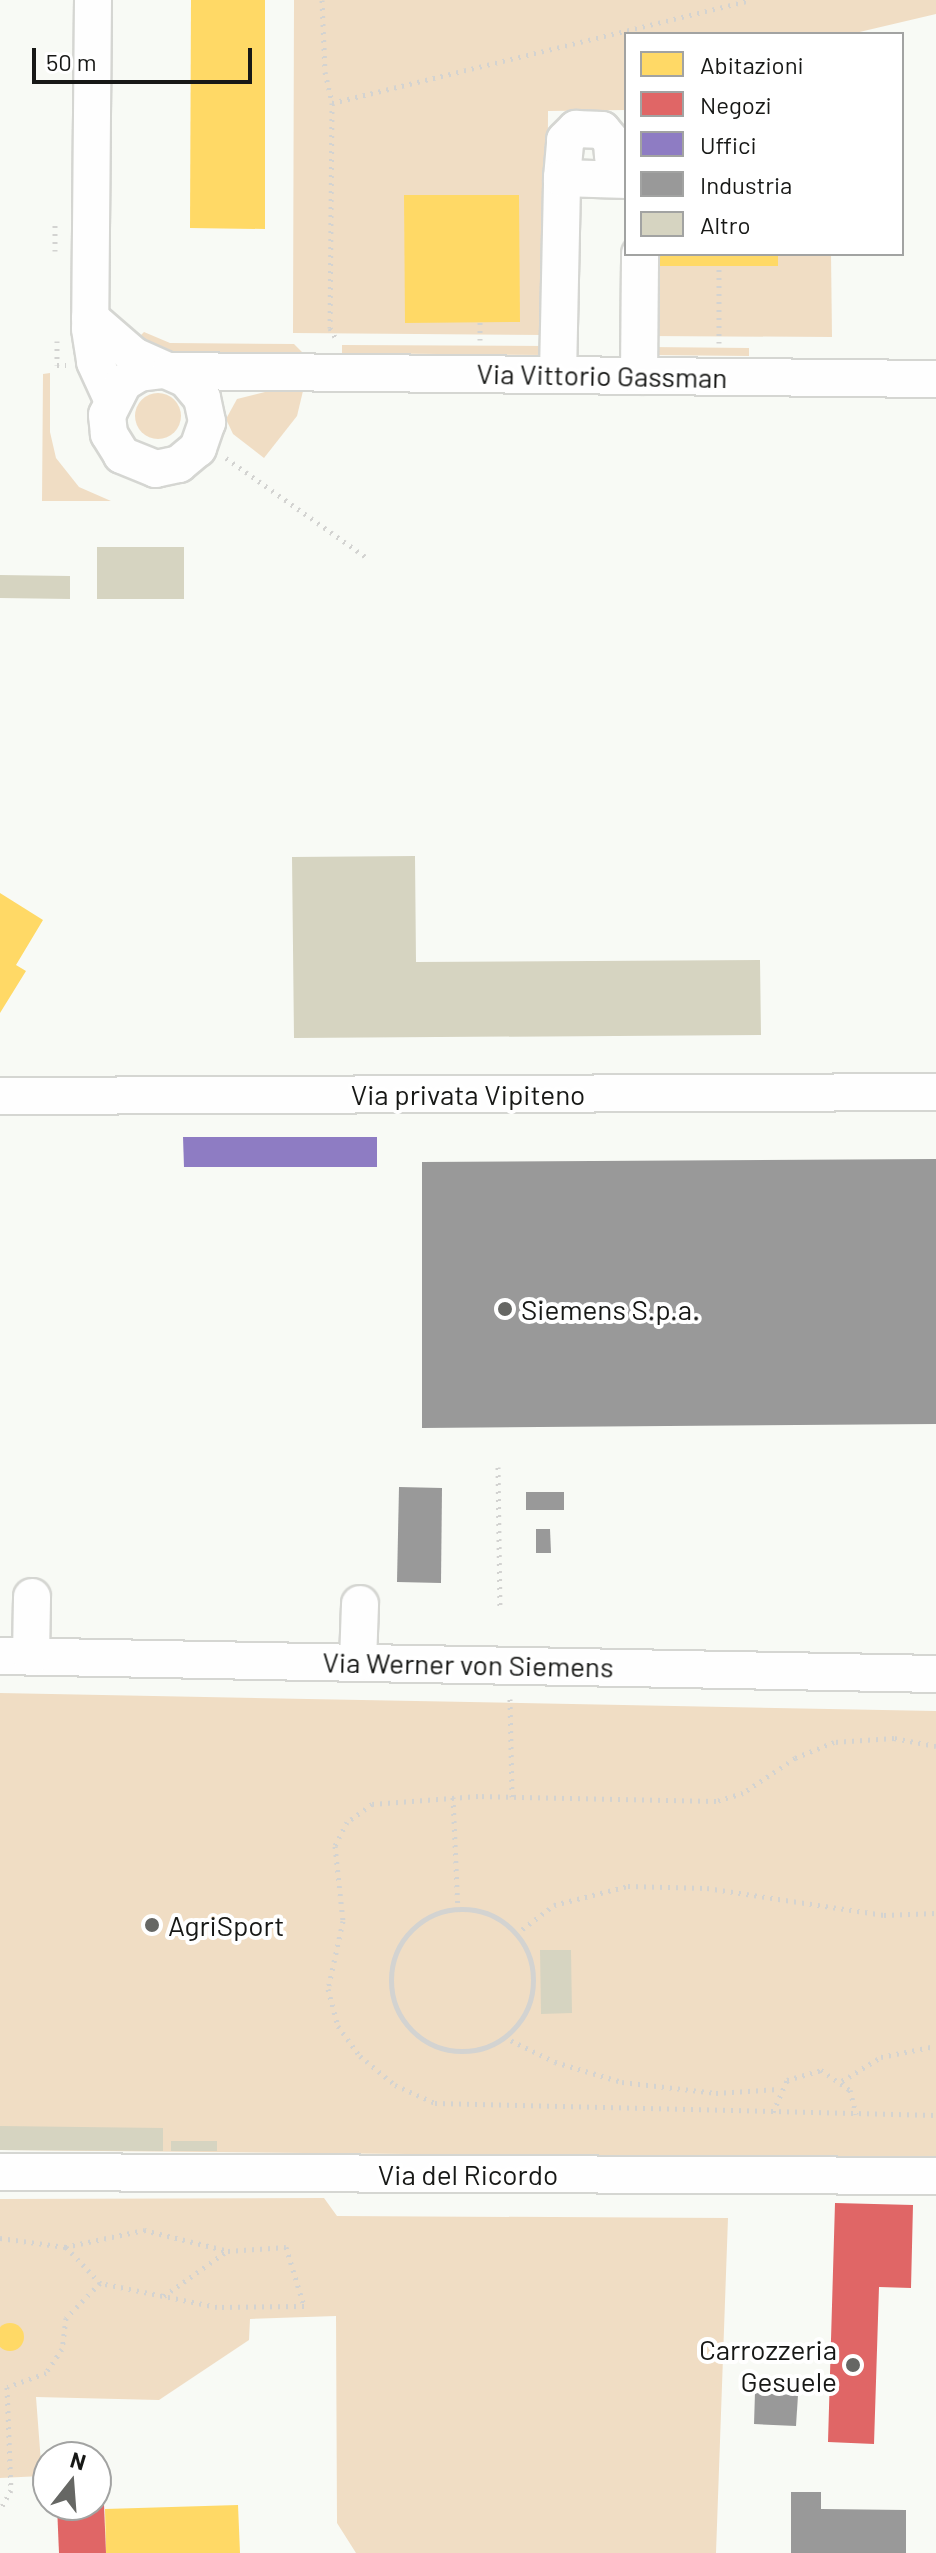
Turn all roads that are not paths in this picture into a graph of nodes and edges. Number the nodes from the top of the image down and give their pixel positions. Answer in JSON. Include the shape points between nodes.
{"nodes":[{"id":1,"x":93,"y":0,"type":"edge"},
{"id":2,"x":619,"y":168,"type":"edge"},
{"id":3,"x":562,"y":178,"type":"junction"},
{"id":4,"x":640,"y":256,"type":"edge"},
{"id":5,"x":90,"y":318,"type":"junction"},
{"id":6,"x":167,"y":371,"type":"junction"},
{"id":7,"x":267,"y":372,"type":"junction"},
{"id":8,"x":558,"y":375,"type":"junction"},
{"id":9,"x":639,"y":376,"type":"junction"},
{"id":10,"x":936,"y":379,"type":"edge"},
{"id":11,"x":112,"y":399,"type":"junction"},
{"id":12,"x":204,"y":426,"type":"junction"},
{"id":13,"x":936,"y":1092,"type":"edge"},
{"id":14,"x":0,"y":1096,"type":"edge"},
{"id":15,"x":32,"y":1597,"type":"dead end"},
{"id":16,"x":360,"y":1604,"type":"dead end"},
{"id":17,"x":15,"y":1656,"type":"edge"},
{"id":18,"x":358,"y":1662,"type":"junction"},
{"id":19,"x":936,"y":1674,"type":"edge"},
{"id":20,"x":0,"y":2172,"type":"edge"},
{"id":21,"x":936,"y":2176,"type":"edge"}],
"edges":[{"from":1,"to":5,"type":"street","name":"Via Vittorio Gassman"},
{"from":2,"to":3,"type":"street"},
{"from":2,"to":3,"type":"street","via":[[612,142],[602,130],[576,129],[565,140]]},
{"from":3,"to":8,"type":"street"},
{"from":4,"to":9,"type":"street"},
{"from":5,"to":6,"type":"street","name":"Via Vittorio Gassman","via":[[125,350]]},
{"from":5,"to":11,"type":"street","name":"Via Vittorio Gassman","via":[[95,362]]},
{"from":6,"to":7,"type":"street","name":"Via Vittorio Gassman"},
{"from":6,"to":11,"type":"street","name":"Via Vittorio Gassman","via":[[133,376]]},
{"from":6,"to":12,"type":"street","name":"Via Vittorio Gassman","via":[[191,383]]},
{"from":7,"to":8,"type":"street","name":"Via Vittorio Gassman"},
{"from":7,"to":12,"type":"street","name":"Via Vittorio Gassman","via":[[233,385]]},
{"from":8,"to":9,"type":"street","name":"Via Vittorio Gassman"},
{"from":9,"to":10,"type":"street","name":"Via Vittorio Gassman"},
{"from":11,"to":12,"type":"street","name":"Via Vittorio Gassman","via":[[109,434],[122,455],[137,465],[174,467]]},
{"from":13,"to":14,"type":"street","name":"Via privata Vipiteno"},
{"from":15,"to":17,"type":"street"},
{"from":16,"to":18,"type":"street"},
{"from":17,"to":18,"type":"street","name":"Via Werner von Siemens"},
{"from":18,"to":19,"type":"street","name":"Via Werner von Siemens"},
{"from":20,"to":21,"type":"street","name":"Via del Ricordo"}]}
